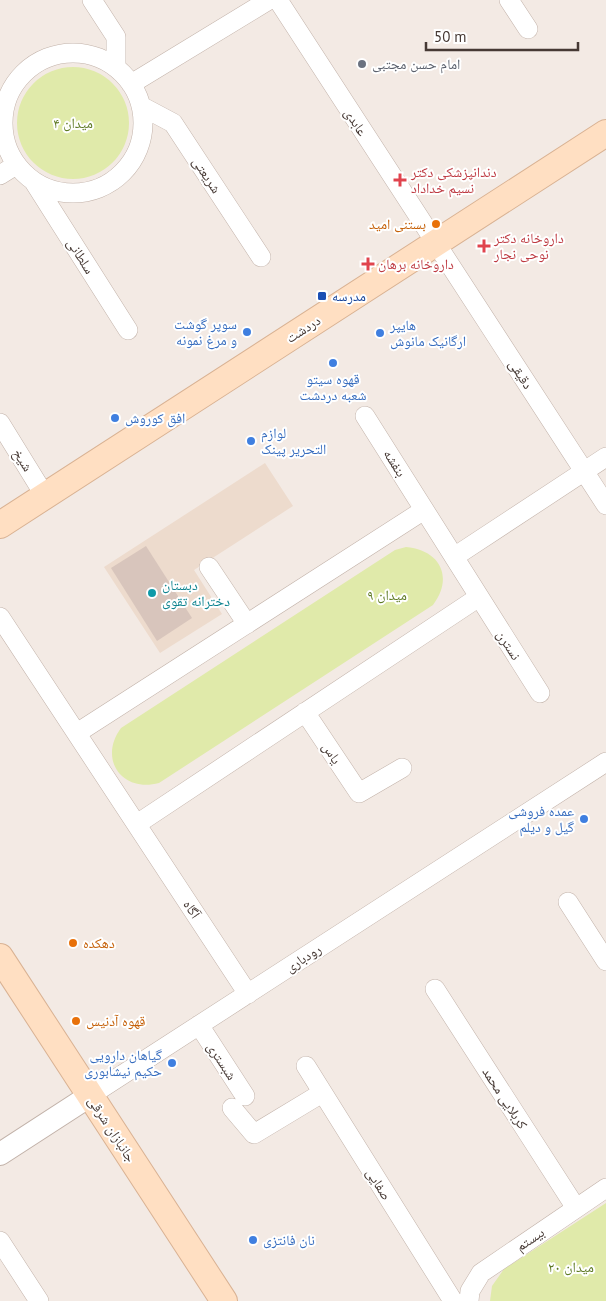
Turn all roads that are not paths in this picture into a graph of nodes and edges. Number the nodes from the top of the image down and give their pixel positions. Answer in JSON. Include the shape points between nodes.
{"nodes":[{"id":1,"x":92,"y":0,"type":"edge"},
{"id":2,"x":269,"y":0,"type":"edge"},
{"id":3,"x":278,"y":0,"type":"edge"},
{"id":4,"x":508,"y":0,"type":"edge"},
{"id":5,"x":528,"y":28,"type":"dead end"},
{"id":6,"x":116,"y":68,"type":"junction"},
{"id":7,"x":131,"y":84,"type":"junction"},
{"id":8,"x":141,"y":106,"type":"junction"},
{"id":9,"x":606,"y":133,"type":"edge"},
{"id":10,"x":3,"y":140,"type":"edge"},
{"id":11,"x":16,"y":164,"type":"junction"},
{"id":12,"x":0,"y":175,"type":"edge"},
{"id":13,"x":34,"y":182,"type":"junction"},
{"id":14,"x":435,"y":243,"type":"junction"},
{"id":15,"x":261,"y":256,"type":"dead end"},
{"id":16,"x":128,"y":330,"type":"dead end"},
{"id":17,"x":365,"y":416,"type":"dead end"},
{"id":18,"x":0,"y":423,"type":"edge"},
{"id":19,"x":606,"y":457,"type":"edge"},
{"id":20,"x":584,"y":472,"type":"junction"},
{"id":21,"x":45,"y":496,"type":"junction"},
{"id":22,"x":606,"y":505,"type":"edge"},
{"id":23,"x":424,"y":510,"type":"junction"},
{"id":24,"x":0,"y":525,"type":"edge"},
{"id":25,"x":454,"y":558,"type":"junction"},
{"id":26,"x":209,"y":566,"type":"dead end"},
{"id":27,"x":479,"y":597,"type":"junction"},
{"id":28,"x":0,"y":617,"type":"edge"},
{"id":29,"x":247,"y":624,"type":"junction"},
{"id":30,"x":540,"y":692,"type":"dead end"},
{"id":31,"x":305,"y":712,"type":"junction"},
{"id":32,"x":76,"y":733,"type":"junction"},
{"id":33,"x":606,"y":762,"type":"edge"},
{"id":34,"x":402,"y":768,"type":"dead end"},
{"id":35,"x":137,"y":824,"type":"junction"},
{"id":36,"x":568,"y":902,"type":"dead end"},
{"id":37,"x":0,"y":956,"type":"edge"},
{"id":38,"x":606,"y":961,"type":"edge"},
{"id":39,"x":435,"y":989,"type":"dead end"},
{"id":40,"x":248,"y":994,"type":"junction"},
{"id":41,"x":200,"y":1025,"type":"junction"},
{"id":42,"x":306,"y":1066,"type":"dead end"},
{"id":43,"x":322,"y":1093,"type":"junction"},
{"id":44,"x":91,"y":1095,"type":"junction"},
{"id":45,"x":0,"y":1154,"type":"edge"},
{"id":46,"x":606,"y":1188,"type":"edge"},
{"id":47,"x":576,"y":1208,"type":"junction"},
{"id":48,"x":0,"y":1240,"type":"edge"},
{"id":49,"x":39,"y":1301,"type":"edge"},
{"id":50,"x":224,"y":1301,"type":"edge"},
{"id":51,"x":454,"y":1301,"type":"edge"},
{"id":52,"x":469,"y":1301,"type":"edge"}],
"edges":[{"from":1,"to":6,"type":"street","via":[[116,37]]},
{"from":2,"to":7,"type":"street"},
{"from":3,"to":14,"type":"street","name":"عابدی"},
{"from":4,"to":5,"type":"street"},
{"from":6,"to":7,"type":"street"},
{"from":6,"to":10,"type":"street","via":[[96,57],[74,53],[52,56],[32,66],[16,81],[6,101]]},
{"from":7,"to":8,"type":"street"},
{"from":8,"to":13,"type":"street","via":[[143,130],[136,153],[122,173],[103,187],[80,193],[56,191]]},
{"from":8,"to":15,"type":"street","name":"شریعتی","via":[[173,123]]},
{"from":9,"to":14,"type":"main road","name":"دردشت"},
{"from":10,"to":11,"type":"street"},
{"from":11,"to":12,"type":"street"},
{"from":11,"to":13,"type":"street"},
{"from":13,"to":16,"type":"street","name":"سلطانی"},
{"from":14,"to":20,"type":"street","name":"دقیقی"},
{"from":14,"to":21,"type":"main road","name":"دردشت"},
{"from":17,"to":23,"type":"street","name":"بنفشه"},
{"from":18,"to":21,"type":"street","name":"شیخ"},
{"from":19,"to":20,"type":"street"},
{"from":20,"to":22,"type":"street","name":"دقیقی"},
{"from":20,"to":25,"type":"street"},
{"from":21,"to":24,"type":"main road","name":"دردشت"},
{"from":23,"to":25,"type":"street"},
{"from":23,"to":29,"type":"street"},
{"from":25,"to":27,"type":"street"},
{"from":26,"to":29,"type":"street"},
{"from":27,"to":30,"type":"street","name":"نسترن"},
{"from":27,"to":31,"type":"street"},
{"from":28,"to":32,"type":"street"},
{"from":29,"to":32,"type":"street"},
{"from":31,"to":34,"type":"street","name":"یاس","via":[[359,793]]},
{"from":31,"to":35,"type":"street"},
{"from":32,"to":35,"type":"street"},
{"from":33,"to":40,"type":"street","name":"رودباری"},
{"from":35,"to":40,"type":"street","name":"آگاه"},
{"from":36,"to":38,"type":"street"},
{"from":37,"to":44,"type":"main road","name":"جانبازان شرقی"},
{"from":39,"to":47,"type":"street","name":"کربلایی محمد"},
{"from":40,"to":41,"type":"street","name":"رودباری"},
{"from":41,"to":43,"type":"street","name":"شبستری","via":[[254,1134]]},
{"from":41,"to":44,"type":"street","name":"رودباری"},
{"from":42,"to":43,"type":"street","name":"صفایی"},
{"from":43,"to":51,"type":"street","name":"صفایی"},
{"from":44,"to":45,"type":"street","name":"رودباری"},
{"from":44,"to":50,"type":"main road","name":"جانبازان شرقی"},
{"from":46,"to":47,"type":"street","name":"بیستم"},
{"from":47,"to":52,"type":"street","name":"بیستم","via":[[481,1272],[470,1291]]},
{"from":48,"to":49,"type":"street"}]}
